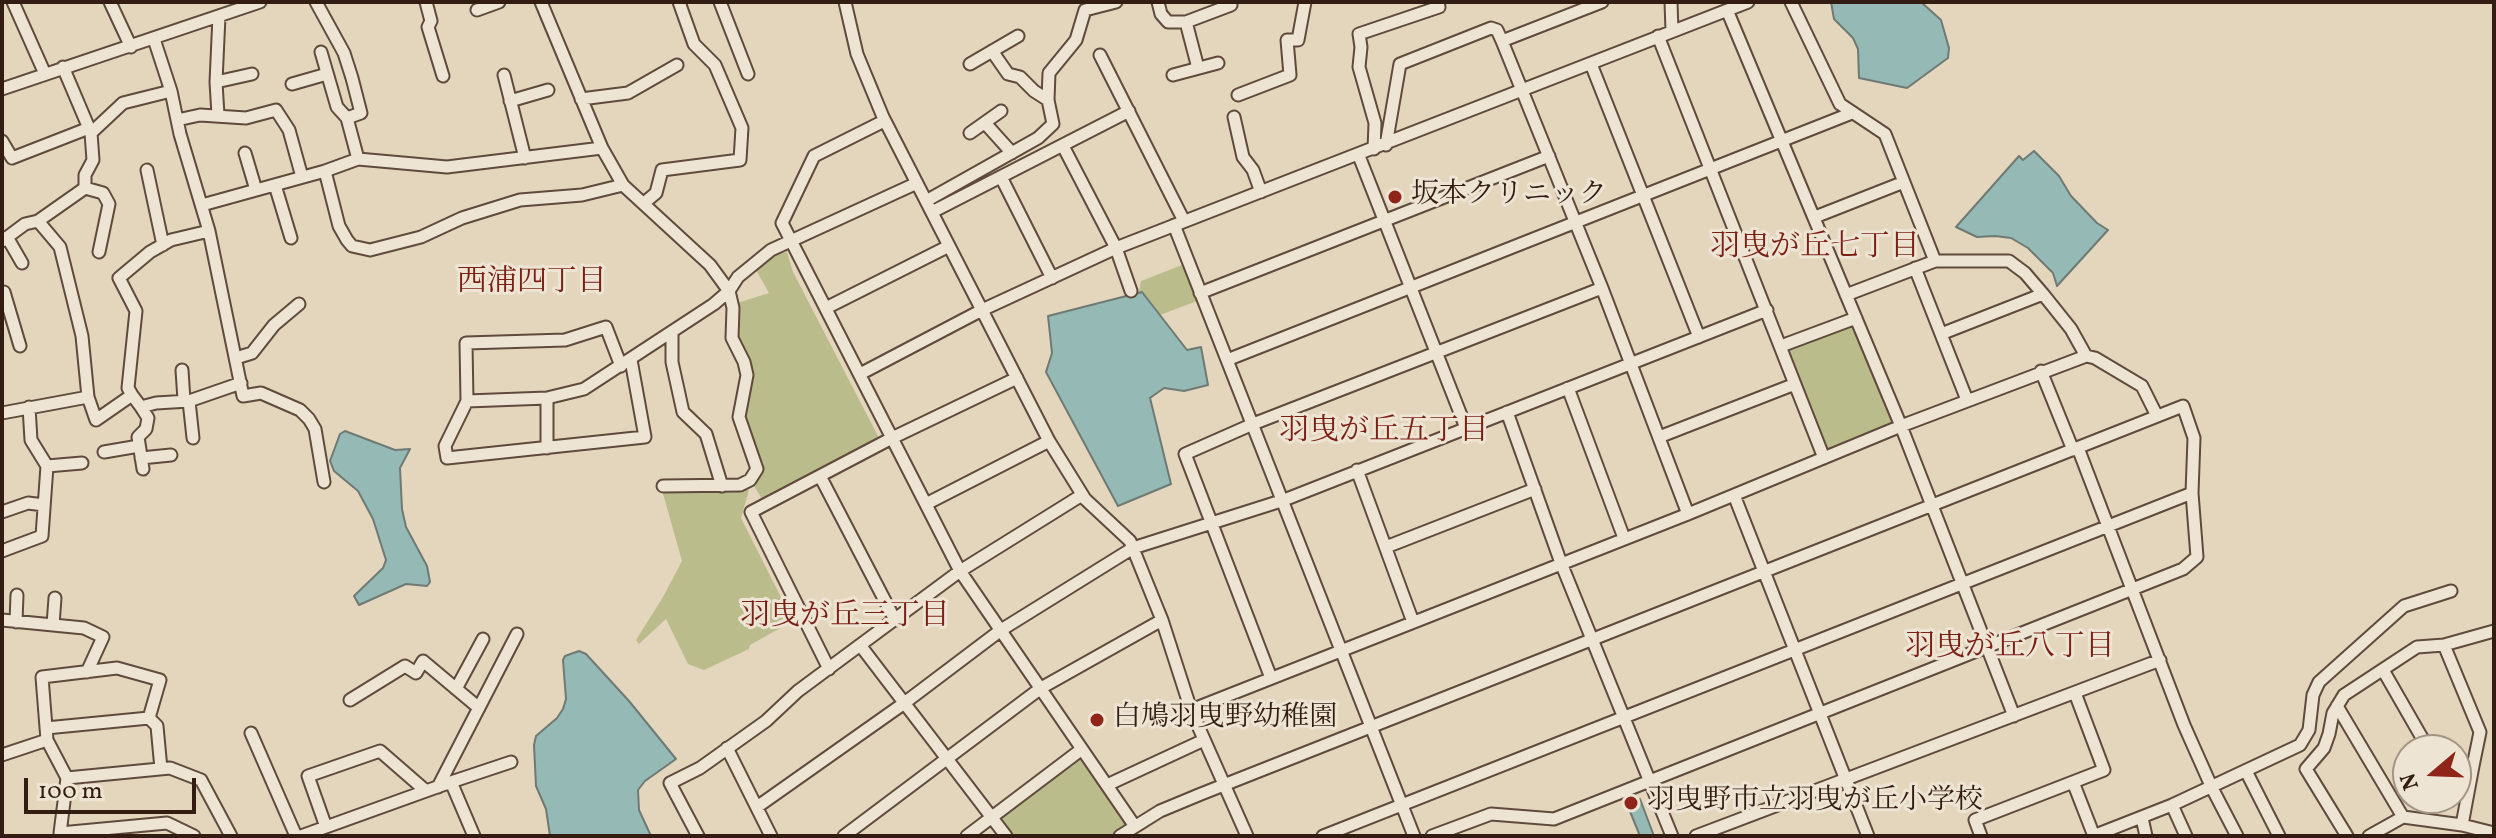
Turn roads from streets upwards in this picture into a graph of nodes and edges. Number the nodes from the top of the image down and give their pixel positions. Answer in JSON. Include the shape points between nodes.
{"nodes":[{"id":1,"x":13,"y":2,"type":"edge"},
{"id":2,"x":110,"y":2,"type":"edge"},
{"id":3,"x":260,"y":2,"type":"edge"},
{"id":4,"x":316,"y":2,"type":"edge"},
{"id":5,"x":426,"y":2,"type":"edge"},
{"id":6,"x":499,"y":2,"type":"edge"},
{"id":7,"x":541,"y":2,"type":"edge"},
{"id":8,"x":679,"y":2,"type":"edge"},
{"id":9,"x":720,"y":2,"type":"edge"},
{"id":10,"x":845,"y":2,"type":"edge"},
{"id":11,"x":1116,"y":2,"type":"edge"},
{"id":12,"x":1158,"y":2,"type":"edge"},
{"id":13,"x":1305,"y":2,"type":"edge"},
{"id":14,"x":1438,"y":2,"type":"edge"},
{"id":15,"x":1602,"y":2,"type":"edge"},
{"id":16,"x":1671,"y":2,"type":"edge"},
{"id":17,"x":1748,"y":2,"type":"edge"},
{"id":18,"x":1791,"y":2,"type":"edge"},
{"id":19,"x":1231,"y":5,"type":"dead end"},
{"id":20,"x":224,"y":10,"type":"edge"},
{"id":21,"x":477,"y":10,"type":"dead end"},
{"id":22,"x":1727,"y":10,"type":"junction"},
{"id":23,"x":1186,"y":22,"type":"junction"},
{"id":24,"x":1672,"y":31,"type":"junction"},
{"id":25,"x":1018,"y":36,"type":"dead end"},
{"id":26,"x":1658,"y":36,"type":"junction"},
{"id":27,"x":154,"y":39,"type":"junction"},
{"id":28,"x":1502,"y":41,"type":"junction"},
{"id":29,"x":131,"y":47,"type":"junction"},
{"id":30,"x":992,"y":51,"type":"junction"},
{"id":31,"x":321,"y":52,"type":"dead end"},
{"id":32,"x":1100,"y":55,"type":"dead end"},
{"id":33,"x":1218,"y":63,"type":"dead end"},
{"id":34,"x":970,"y":64,"type":"dead end"},
{"id":35,"x":1591,"y":64,"type":"junction"},
{"id":36,"x":677,"y":65,"type":"dead end"},
{"id":37,"x":63,"y":67,"type":"junction"},
{"id":38,"x":1198,"y":68,"type":"junction"},
{"id":39,"x":45,"y":74,"type":"junction"},
{"id":40,"x":252,"y":74,"type":"dead end"},
{"id":41,"x":327,"y":74,"type":"junction"},
{"id":42,"x":748,"y":74,"type":"dead end"},
{"id":43,"x":504,"y":75,"type":"dead end"},
{"id":44,"x":1173,"y":75,"type":"dead end"},
{"id":45,"x":443,"y":76,"type":"dead end"},
{"id":46,"x":216,"y":82,"type":"junction"},
{"id":47,"x":292,"y":84,"type":"dead end"},
{"id":48,"x":2,"y":89,"type":"edge"},
{"id":49,"x":548,"y":90,"type":"dead end"},
{"id":50,"x":171,"y":91,"type":"junction"},
{"id":51,"x":1521,"y":91,"type":"junction"},
{"id":52,"x":1238,"y":95,"type":"dead end"},
{"id":53,"x":581,"y":99,"type":"junction"},
{"id":54,"x":1048,"y":100,"type":"junction"},
{"id":55,"x":510,"y":101,"type":"junction"},
{"id":56,"x":1001,"y":111,"type":"dead end"},
{"id":57,"x":1129,"y":111,"type":"junction"},
{"id":58,"x":1852,"y":113,"type":"junction"},
{"id":59,"x":218,"y":115,"type":"junction"},
{"id":60,"x":1234,"y":117,"type":"dead end"},
{"id":61,"x":347,"y":118,"type":"junction"},
{"id":62,"x":177,"y":120,"type":"junction"},
{"id":63,"x":884,"y":121,"type":"junction"},
{"id":64,"x":985,"y":123,"type":"junction"},
{"id":65,"x":90,"y":130,"type":"junction"},
{"id":66,"x":970,"y":133,"type":"dead end"},
{"id":67,"x":1783,"y":140,"type":"junction"},
{"id":68,"x":2,"y":141,"type":"edge"},
{"id":69,"x":1386,"y":145,"type":"junction"},
{"id":70,"x":1063,"y":146,"type":"junction"},
{"id":71,"x":602,"y":148,"type":"junction"},
{"id":72,"x":1374,"y":149,"type":"junction"},
{"id":73,"x":245,"y":153,"type":"dead end"},
{"id":74,"x":1012,"y":153,"type":"junction"},
{"id":75,"x":1359,"y":156,"type":"junction"},
{"id":76,"x":1549,"y":156,"type":"junction"},
{"id":77,"x":525,"y":158,"type":"junction"},
{"id":78,"x":358,"y":159,"type":"junction"},
{"id":79,"x":1710,"y":167,"type":"junction"},
{"id":80,"x":147,"y":170,"type":"dead end"},
{"id":81,"x":325,"y":171,"type":"junction"},
{"id":82,"x":302,"y":177,"type":"junction"},
{"id":83,"x":1001,"y":177,"type":"junction"},
{"id":84,"x":1904,"y":182,"type":"junction"},
{"id":85,"x":917,"y":183,"type":"junction"},
{"id":86,"x":275,"y":185,"type":"junction"},
{"id":87,"x":623,"y":185,"type":"junction"},
{"id":88,"x":85,"y":188,"type":"junction"},
{"id":89,"x":256,"y":190,"type":"junction"},
{"id":90,"x":1261,"y":192,"type":"junction"},
{"id":91,"x":1642,"y":195,"type":"junction"},
{"id":92,"x":644,"y":203,"type":"junction"},
{"id":93,"x":202,"y":205,"type":"junction"},
{"id":94,"x":929,"y":207,"type":"junction"},
{"id":95,"x":1815,"y":217,"type":"junction"},
{"id":96,"x":1385,"y":220,"type":"junction"},
{"id":97,"x":38,"y":221,"type":"junction"},
{"id":98,"x":1574,"y":222,"type":"junction"},
{"id":99,"x":1179,"y":223,"type":"junction"},
{"id":100,"x":209,"y":231,"type":"junction"},
{"id":101,"x":291,"y":238,"type":"dead end"},
{"id":102,"x":5,"y":239,"type":"edge"},
{"id":103,"x":792,"y":242,"type":"junction"},
{"id":104,"x":163,"y":245,"type":"junction"},
{"id":105,"x":949,"y":246,"type":"junction"},
{"id":106,"x":1116,"y":248,"type":"junction"},
{"id":107,"x":99,"y":252,"type":"dead end"},
{"id":108,"x":1935,"y":261,"type":"junction"},
{"id":109,"x":22,"y":263,"type":"dead end"},
{"id":110,"x":1915,"y":268,"type":"junction"},
{"id":111,"x":1052,"y":278,"type":"junction"},
{"id":112,"x":1411,"y":287,"type":"junction"},
{"id":113,"x":1602,"y":288,"type":"junction"},
{"id":114,"x":729,"y":291,"type":"junction"},
{"id":115,"x":1131,"y":291,"type":"dead end"},
{"id":116,"x":2,"y":293,"type":"edge"},
{"id":117,"x":1200,"y":293,"type":"junction"},
{"id":118,"x":2043,"y":294,"type":"junction"},
{"id":119,"x":1846,"y":295,"type":"junction"},
{"id":120,"x":299,"y":304,"type":"dead end"},
{"id":121,"x":826,"y":308,"type":"junction"},
{"id":122,"x":982,"y":310,"type":"junction"},
{"id":123,"x":1767,"y":310,"type":"junction"},
{"id":124,"x":1856,"y":318,"type":"junction"},
{"id":125,"x":672,"y":332,"type":"junction"},
{"id":126,"x":1941,"y":334,"type":"junction"},
{"id":127,"x":1699,"y":337,"type":"junction"},
{"id":128,"x":20,"y":346,"type":"dead end"},
{"id":129,"x":1781,"y":346,"type":"junction"},
{"id":130,"x":1436,"y":353,"type":"junction"},
{"id":131,"x":2086,"y":356,"type":"junction"},
{"id":132,"x":236,"y":358,"type":"junction"},
{"id":133,"x":1227,"y":360,"type":"junction"},
{"id":134,"x":626,"y":363,"type":"junction"},
{"id":135,"x":1631,"y":363,"type":"junction"},
{"id":136,"x":182,"y":370,"type":"dead end"},
{"id":137,"x":2041,"y":371,"type":"junction"},
{"id":138,"x":860,"y":374,"type":"junction"},
{"id":139,"x":1017,"y":378,"type":"junction"},
{"id":140,"x":241,"y":383,"type":"junction"},
{"id":141,"x":1795,"y":384,"type":"junction"},
{"id":142,"x":1568,"y":388,"type":"junction"},
{"id":143,"x":132,"y":395,"type":"junction"},
{"id":144,"x":88,"y":397,"type":"junction"},
{"id":145,"x":547,"y":398,"type":"junction"},
{"id":146,"x":1967,"y":400,"type":"junction"},
{"id":147,"x":187,"y":401,"type":"junction"},
{"id":148,"x":467,"y":401,"type":"junction"},
{"id":149,"x":29,"y":407,"type":"junction"},
{"id":150,"x":141,"y":407,"type":"junction"},
{"id":151,"x":1507,"y":412,"type":"junction"},
{"id":152,"x":2,"y":413,"type":"edge"},
{"id":153,"x":2157,"y":416,"type":"junction"},
{"id":154,"x":1253,"y":424,"type":"junction"},
{"id":155,"x":1901,"y":426,"type":"junction"},
{"id":156,"x":1466,"y":428,"type":"junction"},
{"id":157,"x":1659,"y":437,"type":"junction"},
{"id":158,"x":193,"y":438,"type":"dead end"},
{"id":159,"x":892,"y":438,"type":"junction"},
{"id":160,"x":1049,"y":441,"type":"junction"},
{"id":161,"x":547,"y":448,"type":"junction"},
{"id":162,"x":2075,"y":449,"type":"junction"},
{"id":163,"x":104,"y":452,"type":"dead end"},
{"id":164,"x":171,"y":455,"type":"dead end"},
{"id":165,"x":141,"y":458,"type":"junction"},
{"id":166,"x":1824,"y":458,"type":"junction"},
{"id":167,"x":82,"y":463,"type":"dead end"},
{"id":168,"x":47,"y":466,"type":"junction"},
{"id":169,"x":1357,"y":470,"type":"junction"},
{"id":170,"x":820,"y":476,"type":"junction"},
{"id":171,"x":324,"y":482,"type":"dead end"},
{"id":172,"x":663,"y":486,"type":"dead end"},
{"id":173,"x":722,"y":486,"type":"junction"},
{"id":174,"x":1535,"y":489,"type":"junction"},
{"id":175,"x":2192,"y":493,"type":"junction"},
{"id":176,"x":1082,"y":495,"type":"junction"},
{"id":177,"x":1734,"y":495,"type":"junction"},
{"id":178,"x":1284,"y":500,"type":"junction"},
{"id":179,"x":926,"y":504,"type":"junction"},
{"id":180,"x":44,"y":505,"type":"junction"},
{"id":181,"x":1931,"y":506,"type":"junction"},
{"id":182,"x":2,"y":512,"type":"edge"},
{"id":183,"x":1688,"y":514,"type":"junction"},
{"id":184,"x":1212,"y":524,"type":"junction"},
{"id":185,"x":2107,"y":526,"type":"junction"},
{"id":186,"x":1624,"y":538,"type":"junction"},
{"id":187,"x":1386,"y":547,"type":"junction"},
{"id":188,"x":1133,"y":548,"type":"junction"},
{"id":189,"x":2,"y":551,"type":"edge"},
{"id":190,"x":1561,"y":563,"type":"junction"},
{"id":191,"x":960,"y":571,"type":"junction"},
{"id":192,"x":1765,"y":572,"type":"junction"},
{"id":193,"x":1961,"y":583,"type":"junction"},
{"id":194,"x":2133,"y":590,"type":"junction"},
{"id":195,"x":2451,"y":591,"type":"dead end"},
{"id":196,"x":17,"y":595,"type":"dead end"},
{"id":197,"x":55,"y":598,"type":"dead end"},
{"id":198,"x":2,"y":620,"type":"edge"},
{"id":199,"x":895,"y":620,"type":"junction"},
{"id":200,"x":1162,"y":620,"type":"junction"},
{"id":201,"x":16,"y":622,"type":"junction"},
{"id":202,"x":1413,"y":622,"type":"junction"},
{"id":203,"x":53,"y":625,"type":"junction"},
{"id":204,"x":1001,"y":630,"type":"junction"},
{"id":205,"x":2494,"y":631,"type":"edge"},
{"id":206,"x":517,"y":634,"type":"dead end"},
{"id":207,"x":483,"y":639,"type":"dead end"},
{"id":208,"x":1593,"y":640,"type":"junction"},
{"id":209,"x":860,"y":645,"type":"junction"},
{"id":210,"x":2444,"y":645,"type":"junction"},
{"id":211,"x":1986,"y":647,"type":"junction"},
{"id":212,"x":1795,"y":648,"type":"junction"},
{"id":213,"x":1340,"y":651,"type":"junction"},
{"id":214,"x":2160,"y":660,"type":"junction"},
{"id":215,"x":829,"y":669,"type":"junction"},
{"id":216,"x":2383,"y":670,"type":"junction"},
{"id":217,"x":87,"y":672,"type":"junction"},
{"id":218,"x":1271,"y":678,"type":"junction"},
{"id":219,"x":1041,"y":688,"type":"junction"},
{"id":220,"x":456,"y":689,"type":"junction"},
{"id":221,"x":2075,"y":693,"type":"junction"},
{"id":222,"x":350,"y":700,"type":"dead end"},
{"id":223,"x":903,"y":704,"type":"junction"},
{"id":224,"x":2337,"y":706,"type":"junction"},
{"id":225,"x":479,"y":708,"type":"junction"},
{"id":226,"x":1191,"y":710,"type":"junction"},
{"id":227,"x":1821,"y":714,"type":"junction"},
{"id":228,"x":1624,"y":716,"type":"junction"},
{"id":229,"x":2014,"y":716,"type":"junction"},
{"id":230,"x":149,"y":718,"type":"junction"},
{"id":231,"x":1371,"y":726,"type":"junction"},
{"id":232,"x":251,"y":733,"type":"dead end"},
{"id":233,"x":47,"y":734,"type":"junction"},
{"id":234,"x":2420,"y":734,"type":"edge"},
{"id":235,"x":1204,"y":740,"type":"junction"},
{"id":236,"x":727,"y":748,"type":"junction"},
{"id":237,"x":1082,"y":749,"type":"junction"},
{"id":238,"x":2,"y":755,"type":"edge"},
{"id":239,"x":947,"y":758,"type":"junction"},
{"id":240,"x":511,"y":762,"type":"dead end"},
{"id":241,"x":2473,"y":766,"type":"joint"},
{"id":242,"x":161,"y":769,"type":"junction"},
{"id":243,"x":2246,"y":771,"type":"junction"},
{"id":244,"x":67,"y":778,"type":"junction"},
{"id":245,"x":1846,"y":778,"type":"junction"},
{"id":246,"x":1650,"y":781,"type":"junction"},
{"id":247,"x":451,"y":782,"type":"junction"},
{"id":248,"x":2073,"y":782,"type":"junction"},
{"id":249,"x":1107,"y":785,"type":"junction"},
{"id":250,"x":1223,"y":786,"type":"junction"},
{"id":251,"x":438,"y":787,"type":"junction"},
{"id":252,"x":2212,"y":788,"type":"junction"},
{"id":253,"x":426,"y":791,"type":"junction"},
{"id":254,"x":1402,"y":804,"type":"junction"},
{"id":255,"x":2172,"y":805,"type":"junction"},
{"id":256,"x":757,"y":807,"type":"junction"},
{"id":257,"x":992,"y":817,"type":"junction"},
{"id":258,"x":2403,"y":817,"type":"junction"},
{"id":259,"x":2142,"y":818,"type":"junction"},
{"id":260,"x":1134,"y":825,"type":"junction"},
{"id":261,"x":2462,"y":825,"type":"junction"},
{"id":262,"x":326,"y":827,"type":"junction"},
{"id":263,"x":1724,"y":831,"type":"edge"},
{"id":264,"x":2494,"y":833,"type":"edge"},
{"id":265,"x":1865,"y":835,"type":"edge"},
{"id":266,"x":194,"y":836,"type":"edge"},
{"id":267,"x":231,"y":836,"type":"edge"},
{"id":268,"x":298,"y":836,"type":"edge"},
{"id":269,"x":472,"y":836,"type":"edge"},
{"id":270,"x":698,"y":836,"type":"edge"},
{"id":271,"x":771,"y":836,"type":"edge"},
{"id":272,"x":844,"y":836,"type":"edge"},
{"id":273,"x":967,"y":836,"type":"edge"},
{"id":274,"x":1006,"y":836,"type":"edge"},
{"id":275,"x":1120,"y":836,"type":"edge"},
{"id":276,"x":1247,"y":836,"type":"edge"},
{"id":277,"x":1323,"y":836,"type":"edge"},
{"id":278,"x":1414,"y":836,"type":"edge"},
{"id":279,"x":1432,"y":836,"type":"edge"},
{"id":280,"x":1672,"y":836,"type":"edge"},
{"id":281,"x":1696,"y":836,"type":"edge"},
{"id":282,"x":1981,"y":836,"type":"edge"},
{"id":283,"x":2094,"y":836,"type":"edge"},
{"id":284,"x":2146,"y":836,"type":"edge"},
{"id":285,"x":2186,"y":836,"type":"edge"},
{"id":286,"x":2237,"y":836,"type":"edge"},
{"id":287,"x":2279,"y":836,"type":"edge"},
{"id":288,"x":2347,"y":836,"type":"edge"},
{"id":289,"x":2369,"y":836,"type":"edge"}],
"edges":[{"from":1,"to":39,"type":"street"},
{"from":2,"to":29,"type":"street"},
{"from":3,"to":20,"type":"street"},
{"from":4,"to":61,"type":"street","via":[[352,78],[361,113]]},
{"from":5,"to":45,"type":"street"},
{"from":6,"to":21,"type":"street"},
{"from":7,"to":53,"type":"street"},
{"from":8,"to":92,"type":"street","via":[[694,44],[715,65],[742,128],[740,160],[662,170],[656,193]]},
{"from":9,"to":42,"type":"street"},
{"from":10,"to":63,"type":"street","via":[[857,54]]},
{"from":11,"to":54,"type":"street","via":[[1085,10],[1076,40],[1049,73]]},
{"from":12,"to":23,"type":"street","via":[[1168,22]]},
{"from":13,"to":52,"type":"street","via":[[1298,40],[1287,40],[1290,75]]},
{"from":14,"to":72,"type":"street","via":[[1439,7],[1359,34],[1359,67],[1375,123]]},
{"from":15,"to":28,"type":"street"},
{"from":16,"to":24,"type":"street"},
{"from":17,"to":22,"type":"street"},
{"from":18,"to":58,"type":"street","via":[[1840,104]]},
{"from":19,"to":23,"type":"street"},
{"from":20,"to":27,"type":"street"},
{"from":20,"to":46,"type":"street"},
{"from":22,"to":24,"type":"street"},
{"from":22,"to":67,"type":"street"},
{"from":23,"to":38,"type":"street"},
{"from":24,"to":26,"type":"street"},
{"from":25,"to":30,"type":"street"},
{"from":26,"to":35,"type":"street"},
{"from":26,"to":79,"type":"street"},
{"from":27,"to":29,"type":"street"},
{"from":27,"to":50,"type":"street"},
{"from":28,"to":51,"type":"street"},
{"from":28,"to":69,"type":"street","via":[[1491,28],[1400,64]]},
{"from":29,"to":37,"type":"street"},
{"from":30,"to":34,"type":"street"},
{"from":30,"to":54,"type":"street","via":[[1008,74],[1020,77]]},
{"from":31,"to":41,"type":"street"},
{"from":32,"to":57,"type":"street"},
{"from":33,"to":38,"type":"street"},
{"from":35,"to":51,"type":"street"},
{"from":35,"to":91,"type":"street"},
{"from":36,"to":53,"type":"street","via":[[628,93]]},
{"from":37,"to":39,"type":"street"},
{"from":37,"to":65,"type":"street"},
{"from":38,"to":44,"type":"street"},
{"from":39,"to":48,"type":"street"},
{"from":40,"to":46,"type":"street"},
{"from":41,"to":47,"type":"street"},
{"from":41,"to":61,"type":"street","via":[[337,107]]},
{"from":43,"to":55,"type":"street"},
{"from":46,"to":59,"type":"street"},
{"from":49,"to":55,"type":"street"},
{"from":50,"to":62,"type":"street"},
{"from":50,"to":65,"type":"street","via":[[123,103]]},
{"from":51,"to":69,"type":"street"},
{"from":51,"to":76,"type":"street"},
{"from":53,"to":71,"type":"street"},
{"from":54,"to":74,"type":"street","via":[[1053,124]]},
{"from":55,"to":77,"type":"street"},
{"from":56,"to":64,"type":"street"},
{"from":57,"to":70,"type":"street"},
{"from":57,"to":99,"type":"street"},
{"from":58,"to":67,"type":"street"},
{"from":58,"to":84,"type":"street","via":[[1885,134]]},
{"from":59,"to":62,"type":"street"},
{"from":59,"to":82,"type":"street","via":[[246,118],[276,110],[289,130]]},
{"from":60,"to":90,"type":"street","via":[[1243,157]]},
{"from":61,"to":78,"type":"street"},
{"from":62,"to":93,"type":"street"},
{"from":63,"to":85,"type":"street"},
{"from":63,"to":103,"type":"street","via":[[814,156],[782,223]]},
{"from":64,"to":66,"type":"street"},
{"from":64,"to":74,"type":"street"},
{"from":65,"to":68,"type":"street","via":[[12,158]]},
{"from":65,"to":88,"type":"street","via":[[93,160]]},
{"from":67,"to":79,"type":"street"},
{"from":67,"to":95,"type":"street"},
{"from":69,"to":72,"type":"street"},
{"from":70,"to":83,"type":"street"},
{"from":70,"to":106,"type":"street"},
{"from":71,"to":77,"type":"street"},
{"from":71,"to":87,"type":"street"},
{"from":72,"to":75,"type":"street"},
{"from":73,"to":89,"type":"street"},
{"from":74,"to":94,"type":"street"},
{"from":75,"to":90,"type":"street"},
{"from":75,"to":96,"type":"street"},
{"from":76,"to":96,"type":"street"},
{"from":76,"to":98,"type":"street"},
{"from":77,"to":78,"type":"street","via":[[447,167]]},
{"from":78,"to":81,"type":"street"},
{"from":79,"to":91,"type":"street"},
{"from":79,"to":123,"type":"street"},
{"from":80,"to":104,"type":"street"},
{"from":81,"to":82,"type":"street"},
{"from":81,"to":87,"type":"street","via":[[339,226],[352,246],[370,250],[520,200]]},
{"from":82,"to":86,"type":"street"},
{"from":83,"to":94,"type":"street"},
{"from":83,"to":111,"type":"street"},
{"from":84,"to":95,"type":"street"},
{"from":84,"to":108,"type":"street"},
{"from":85,"to":94,"type":"street"},
{"from":85,"to":103,"type":"street"},
{"from":86,"to":89,"type":"street"},
{"from":86,"to":101,"type":"street"},
{"from":87,"to":92,"type":"street"},
{"from":88,"to":97,"type":"street"},
{"from":88,"to":107,"type":"street","via":[[103,193],[109,204]]},
{"from":89,"to":93,"type":"street"},
{"from":90,"to":99,"type":"street"},
{"from":91,"to":98,"type":"street"},
{"from":91,"to":127,"type":"street"},
{"from":92,"to":114,"type":"street","via":[[710,265]]},
{"from":93,"to":100,"type":"street"},
{"from":94,"to":105,"type":"street"},
{"from":95,"to":119,"type":"street"},
{"from":96,"to":112,"type":"street"},
{"from":96,"to":117,"type":"street"},
{"from":97,"to":102,"type":"street"},
{"from":97,"to":144,"type":"street","via":[[60,247],[82,336]]},
{"from":98,"to":112,"type":"street"},
{"from":98,"to":113,"type":"street"},
{"from":99,"to":106,"type":"street"},
{"from":99,"to":117,"type":"street"},
{"from":100,"to":104,"type":"street"},
{"from":100,"to":132,"type":"street"},
{"from":102,"to":109,"type":"street"},
{"from":103,"to":114,"type":"street","via":[[771,250]]},
{"from":103,"to":121,"type":"street"},
{"from":104,"to":143,"type":"street","via":[[119,278],[136,311],[128,388]]},
{"from":105,"to":121,"type":"street"},
{"from":105,"to":122,"type":"street"},
{"from":106,"to":111,"type":"street"},
{"from":106,"to":115,"type":"street"},
{"from":108,"to":110,"type":"street"},
{"from":108,"to":118,"type":"street","via":[[2009,261]]},
{"from":110,"to":119,"type":"street"},
{"from":110,"to":126,"type":"street"},
{"from":111,"to":122,"type":"street"},
{"from":112,"to":130,"type":"street"},
{"from":112,"to":133,"type":"street"},
{"from":113,"to":130,"type":"street"},
{"from":113,"to":135,"type":"street"},
{"from":114,"to":125,"type":"street"},
{"from":114,"to":173,"type":"street","via":[[732,338],[747,375],[739,417],[757,469],[740,485]]},
{"from":116,"to":128,"type":"street"},
{"from":117,"to":133,"type":"street"},
{"from":118,"to":126,"type":"street"},
{"from":118,"to":131,"type":"street"},
{"from":119,"to":124,"type":"street"},
{"from":120,"to":132,"type":"street","via":[[252,353]]},
{"from":121,"to":138,"type":"street"},
{"from":122,"to":138,"type":"street"},
{"from":122,"to":139,"type":"street"},
{"from":123,"to":127,"type":"street"},
{"from":123,"to":129,"type":"street"},
{"from":124,"to":129,"type":"street"},
{"from":124,"to":155,"type":"street"},
{"from":125,"to":134,"type":"street"},
{"from":125,"to":173,"type":"street","via":[[672,362],[683,412],[706,434]]},
{"from":126,"to":146,"type":"street"},
{"from":127,"to":135,"type":"street"},
{"from":129,"to":141,"type":"street"},
{"from":130,"to":154,"type":"street"},
{"from":130,"to":156,"type":"street"},
{"from":131,"to":137,"type":"street"},
{"from":131,"to":153,"type":"street","via":[[2142,386]]},
{"from":132,"to":140,"type":"street"},
{"from":133,"to":154,"type":"street"},
{"from":134,"to":145,"type":"street","via":[[584,389]]},
{"from":134,"to":148,"type":"street","via":[[606,327],[565,340],[466,343]]},
{"from":134,"to":161,"type":"street","via":[[645,437]]},
{"from":135,"to":142,"type":"street"},
{"from":135,"to":157,"type":"street"},
{"from":136,"to":147,"type":"street"},
{"from":137,"to":146,"type":"street"},
{"from":137,"to":162,"type":"street"},
{"from":138,"to":159,"type":"street"},
{"from":139,"to":159,"type":"street"},
{"from":139,"to":160,"type":"street"},
{"from":140,"to":147,"type":"street"},
{"from":140,"to":171,"type":"street","via":[[243,396],[261,393],[309,419]]},
{"from":141,"to":157,"type":"street"},
{"from":141,"to":166,"type":"street"},
{"from":142,"to":151,"type":"street"},
{"from":142,"to":186,"type":"street"},
{"from":143,"to":144,"type":"street","via":[[96,420]]},
{"from":143,"to":150,"type":"street"},
{"from":144,"to":149,"type":"street"},
{"from":145,"to":148,"type":"street"},
{"from":145,"to":161,"type":"street"},
{"from":146,"to":155,"type":"street"},
{"from":147,"to":150,"type":"street"},
{"from":147,"to":158,"type":"street"},
{"from":148,"to":161,"type":"street","via":[[445,446],[447,458]]},
{"from":149,"to":152,"type":"street"},
{"from":149,"to":168,"type":"street","via":[[31,440]]},
{"from":150,"to":165,"type":"street","via":[[148,418],[138,437]]},
{"from":151,"to":156,"type":"street"},
{"from":151,"to":174,"type":"street"},
{"from":153,"to":162,"type":"street"},
{"from":153,"to":175,"type":"street","via":[[2183,406],[2194,438]]},
{"from":154,"to":178,"type":"street"},
{"from":154,"to":184,"type":"street","via":[[1185,454]]},
{"from":155,"to":166,"type":"street"},
{"from":155,"to":181,"type":"street"},
{"from":156,"to":169,"type":"street"},
{"from":157,"to":183,"type":"street"},
{"from":159,"to":170,"type":"street"},
{"from":159,"to":179,"type":"street"},
{"from":160,"to":176,"type":"street"},
{"from":160,"to":179,"type":"street"},
{"from":162,"to":181,"type":"street"},
{"from":162,"to":185,"type":"street"},
{"from":163,"to":165,"type":"street"},
{"from":164,"to":165,"type":"street"},
{"from":166,"to":177,"type":"street"},
{"from":167,"to":168,"type":"street"},
{"from":168,"to":180,"type":"street"},
{"from":169,"to":178,"type":"street"},
{"from":169,"to":187,"type":"street"},
{"from":170,"to":199,"type":"street"},
{"from":170,"to":215,"type":"street","via":[[751,512]]},
{"from":172,"to":173,"type":"street"},
{"from":174,"to":187,"type":"street"},
{"from":174,"to":190,"type":"street"},
{"from":175,"to":185,"type":"street"},
{"from":175,"to":194,"type":"street","via":[[2197,557],[2183,569]]},
{"from":176,"to":188,"type":"street"},
{"from":176,"to":191,"type":"street"},
{"from":177,"to":183,"type":"street"},
{"from":177,"to":192,"type":"street"},
{"from":178,"to":184,"type":"street"},
{"from":178,"to":213,"type":"street"},
{"from":179,"to":191,"type":"street"},
{"from":180,"to":182,"type":"street","via":[[28,503]]},
{"from":180,"to":189,"type":"street","via":[[42,536]]},
{"from":181,"to":192,"type":"street"},
{"from":181,"to":193,"type":"street"},
{"from":183,"to":186,"type":"street"},
{"from":184,"to":188,"type":"street"},
{"from":184,"to":218,"type":"street"},
{"from":185,"to":193,"type":"street"},
{"from":185,"to":194,"type":"street"},
{"from":186,"to":190,"type":"street"},
{"from":187,"to":202,"type":"street"},
{"from":188,"to":200,"type":"street"},
{"from":188,"to":204,"type":"street"},
{"from":190,"to":202,"type":"street"},
{"from":190,"to":208,"type":"street"},
{"from":191,"to":199,"type":"street"},
{"from":191,"to":204,"type":"street"},
{"from":192,"to":208,"type":"street"},
{"from":192,"to":212,"type":"street"},
{"from":193,"to":211,"type":"street"},
{"from":193,"to":212,"type":"street"},
{"from":194,"to":211,"type":"street"},
{"from":194,"to":214,"type":"street"},
{"from":195,"to":243,"type":"street","via":[[2404,606],[2319,682],[2309,730],[2300,745]]},
{"from":196,"to":201,"type":"street"},
{"from":197,"to":203,"type":"street"},
{"from":198,"to":201,"type":"street"},
{"from":199,"to":209,"type":"street"},
{"from":200,"to":219,"type":"street"},
{"from":200,"to":226,"type":"street"},
{"from":201,"to":203,"type":"street"},
{"from":202,"to":213,"type":"street"},
{"from":203,"to":217,"type":"street","via":[[84,628],[103,637]]},
{"from":204,"to":219,"type":"street"},
{"from":204,"to":223,"type":"street"},
{"from":205,"to":210,"type":"street"},
{"from":206,"to":225,"type":"street"},
{"from":207,"to":220,"type":"street"},
{"from":208,"to":228,"type":"street"},
{"from":208,"to":231,"type":"street"},
{"from":209,"to":215,"type":"street"},
{"from":209,"to":223,"type":"street"},
{"from":210,"to":216,"type":"street","via":[[2417,647]]},
{"from":210,"to":241,"type":"street","via":[[2480,732]]},
{"from":211,"to":227,"type":"street"},
{"from":211,"to":229,"type":"street"},
{"from":212,"to":227,"type":"street"},
{"from":212,"to":228,"type":"street"},
{"from":213,"to":218,"type":"street"},
{"from":213,"to":231,"type":"street"},
{"from":214,"to":221,"type":"street"},
{"from":214,"to":252,"type":"street"},
{"from":215,"to":236,"type":"street"},
{"from":216,"to":224,"type":"street","via":[[2344,695]]},
{"from":216,"to":234,"type":"street"},
{"from":217,"to":230,"type":"street","via":[[117,668],[160,680]]},
{"from":217,"to":233,"type":"street","via":[[42,677]]},
{"from":218,"to":226,"type":"street"},
{"from":219,"to":237,"type":"street"},
{"from":219,"to":239,"type":"street"},
{"from":220,"to":222,"type":"street","via":[[423,661],[416,673],[405,666]]},
{"from":220,"to":225,"type":"street"},
{"from":221,"to":229,"type":"street"},
{"from":221,"to":248,"type":"street","via":[[2104,770]]},
{"from":223,"to":239,"type":"street"},
{"from":223,"to":256,"type":"street"},
{"from":224,"to":258,"type":"street"},
{"from":224,"to":288,"type":"street","via":[[2324,748],[2306,769]]},
{"from":225,"to":251,"type":"street"},
{"from":226,"to":235,"type":"street"},
{"from":227,"to":245,"type":"street"},
{"from":227,"to":246,"type":"street"},
{"from":228,"to":246,"type":"street"},
{"from":228,"to":254,"type":"street"},
{"from":229,"to":245,"type":"street"},
{"from":230,"to":233,"type":"street"},
{"from":230,"to":242,"type":"street","via":[[157,726]]},
{"from":231,"to":250,"type":"street"},
{"from":231,"to":254,"type":"street"},
{"from":232,"to":268,"type":"street"},
{"from":233,"to":238,"type":"street"},
{"from":233,"to":244,"type":"street"},
{"from":235,"to":249,"type":"street"},
{"from":235,"to":250,"type":"street"},
{"from":236,"to":256,"type":"street"},
{"from":236,"to":270,"type":"street","via":[[670,783]]},
{"from":237,"to":249,"type":"street"},
{"from":237,"to":257,"type":"street"},
{"from":239,"to":257,"type":"street"},
{"from":239,"to":272,"type":"street"},
{"from":240,"to":247,"type":"street"},
{"from":241,"to":261,"type":"street"},
{"from":242,"to":244,"type":"street"},
{"from":242,"to":267,"type":"street","via":[[201,780]]},
{"from":243,"to":252,"type":"street"},
{"from":243,"to":287,"type":"street"},
{"from":244,"to":266,"type":"street","via":[[60,833],[167,823]]},
{"from":245,"to":263,"type":"street"},
{"from":245,"to":265,"type":"street"},
{"from":246,"to":279,"type":"street","via":[[1554,819],[1491,814]]},
{"from":246,"to":280,"type":"street"},
{"from":247,"to":251,"type":"street"},
{"from":247,"to":269,"type":"street"},
{"from":248,"to":282,"type":"street","via":[[1975,820]]},
{"from":248,"to":283,"type":"street"},
{"from":249,"to":260,"type":"street"},
{"from":250,"to":260,"type":"street"},
{"from":250,"to":276,"type":"street"},
{"from":251,"to":253,"type":"street"},
{"from":252,"to":255,"type":"street"},
{"from":252,"to":286,"type":"street"},
{"from":253,"to":262,"type":"street"},
{"from":253,"to":262,"type":"street","via":[[380,751],[308,776]]},
{"from":254,"to":277,"type":"street"},
{"from":254,"to":278,"type":"street"},
{"from":255,"to":259,"type":"street"},
{"from":255,"to":285,"type":"street"},
{"from":256,"to":271,"type":"street"},
{"from":257,"to":273,"type":"street"},
{"from":257,"to":274,"type":"street"},
{"from":258,"to":261,"type":"street"},
{"from":258,"to":289,"type":"street"},
{"from":259,"to":283,"type":"street"},
{"from":259,"to":284,"type":"street"},
{"from":260,"to":275,"type":"street"},
{"from":261,"to":264,"type":"street"},
{"from":262,"to":268,"type":"street"},
{"from":263,"to":281,"type":"street"}]}
